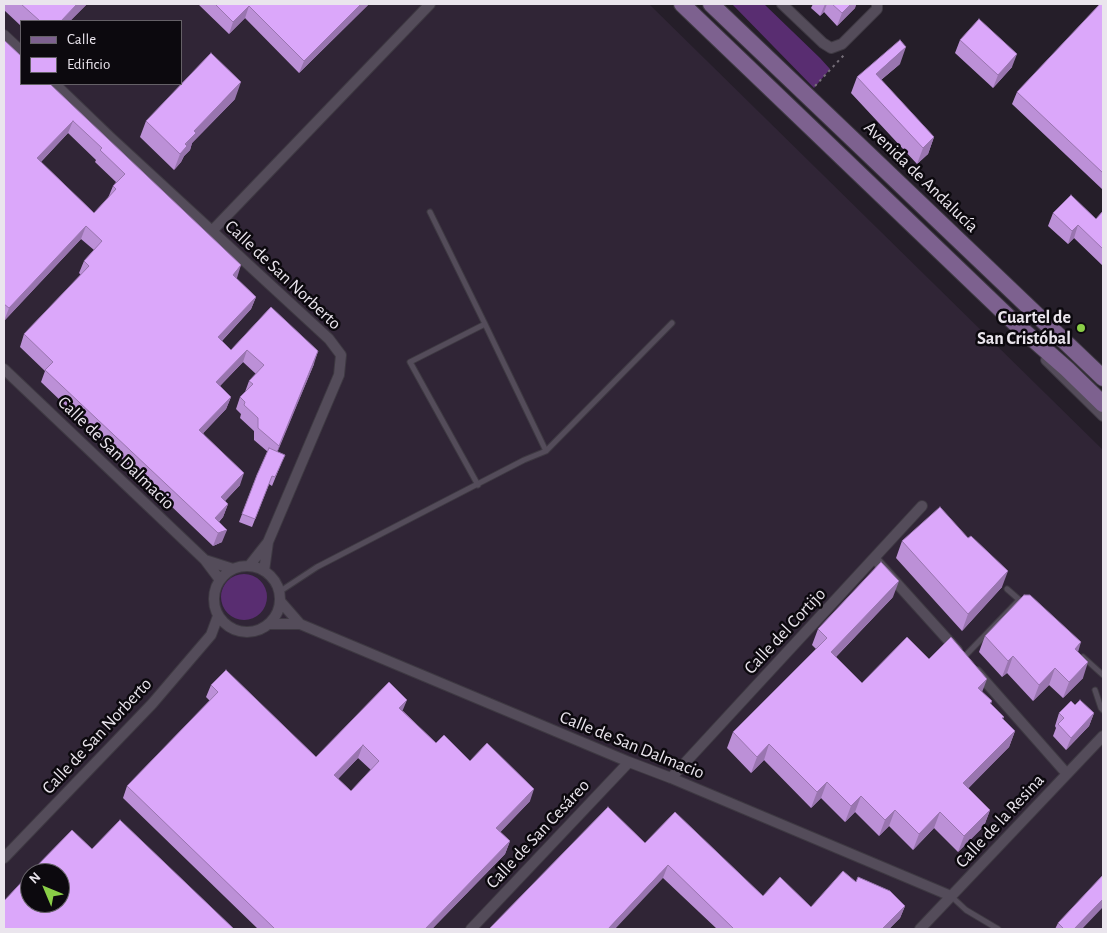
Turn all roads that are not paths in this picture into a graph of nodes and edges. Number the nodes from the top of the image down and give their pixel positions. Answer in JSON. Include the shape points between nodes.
{"nodes":[{"id":1,"x":430,"y":4,"type":"edge"},
{"id":2,"x":682,"y":4,"type":"edge"},
{"id":3,"x":711,"y":4,"type":"edge"},
{"id":4,"x":782,"y":4,"type":"edge"},
{"id":5,"x":877,"y":4,"type":"edge"},
{"id":6,"x":4,"y":35,"type":"edge"},
{"id":7,"x":20,"y":50,"type":"edge"},
{"id":8,"x":56,"y":85,"type":"edge"},
{"id":9,"x":430,"y":212,"type":"dead end"},
{"id":10,"x":212,"y":231,"type":"junction"},
{"id":11,"x":672,"y":323,"type":"dead end"},
{"id":12,"x":485,"y":324,"type":"junction"},
{"id":13,"x":1019,"y":326,"type":"junction"},
{"id":14,"x":4,"y":369,"type":"edge"},
{"id":15,"x":1103,"y":378,"type":"edge"},
{"id":16,"x":1103,"y":404,"type":"edge"},
{"id":17,"x":1103,"y":416,"type":"edge"},
{"id":18,"x":546,"y":450,"type":"junction"},
{"id":19,"x":478,"y":485,"type":"junction"},
{"id":20,"x":922,"y":506,"type":"dead end"},
{"id":21,"x":268,"y":542,"type":"junction"},
{"id":22,"x":874,"y":558,"type":"junction"},
{"id":23,"x":205,"y":560,"type":"junction"},
{"id":24,"x":249,"y":566,"type":"junction"},
{"id":25,"x":233,"y":569,"type":"junction"},
{"id":26,"x":264,"y":571,"type":"junction"},
{"id":27,"x":220,"y":580,"type":"junction"},
{"id":28,"x":1008,"y":589,"type":"dead end"},
{"id":29,"x":280,"y":596,"type":"junction"},
{"id":30,"x":1020,"y":600,"type":"junction"},
{"id":31,"x":1026,"y":606,"type":"edge"},
{"id":32,"x":218,"y":616,"type":"junction"},
{"id":33,"x":269,"y":624,"type":"junction"},
{"id":34,"x":300,"y":624,"type":"junction"},
{"id":35,"x":232,"y":629,"type":"junction"},
{"id":36,"x":211,"y":635,"type":"junction"},
{"id":37,"x":1075,"y":650,"type":"edge"},
{"id":38,"x":964,"y":657,"type":"junction"},
{"id":39,"x":1103,"y":675,"type":"edge"},
{"id":40,"x":1095,"y":690,"type":"dead end"},
{"id":41,"x":1103,"y":710,"type":"edge"},
{"id":42,"x":1103,"y":736,"type":"edge"},
{"id":43,"x":629,"y":762,"type":"junction"},
{"id":44,"x":1067,"y":774,"type":"junction"},
{"id":45,"x":671,"y":778,"type":"junction"},
{"id":46,"x":4,"y":858,"type":"edge"},
{"id":47,"x":951,"y":896,"type":"junction"},
{"id":48,"x":470,"y":929,"type":"edge"},
{"id":49,"x":920,"y":929,"type":"edge"},
{"id":50,"x":998,"y":929,"type":"edge"}],
"edges":[{"from":1,"to":10,"type":"street"},
{"from":2,"to":13,"type":"main road"},
{"from":3,"to":15,"type":"main road","name":"Avenida de Andalucía"},
{"from":4,"to":5,"type":"street","via":[[831,48],[842,44],[877,9]]},
{"from":6,"to":7,"type":"street"},
{"from":8,"to":10,"type":"street","name":"Calle de San Norberto"},
{"from":9,"to":12,"type":"lane"},
{"from":10,"to":21,"type":"street","name":"Calle de San Norberto","via":[[329,339],[340,355],[339,375]]},
{"from":11,"to":18,"type":"lane"},
{"from":12,"to":18,"type":"lane"},
{"from":12,"to":19,"type":"lane","via":[[410,362]]},
{"from":13,"to":16,"type":"main road"},
{"from":13,"to":17,"type":"street","via":[[1035,350]]},
{"from":14,"to":23,"type":"street","name":"Calle de San Dalmacio"},
{"from":18,"to":19,"type":"lane"},
{"from":19,"to":29,"type":"lane","via":[[317,567]]},
{"from":20,"to":22,"type":"street","name":"Calle del Cortijo"},
{"from":21,"to":24,"type":"street","name":"Calle de San Norberto"},
{"from":21,"to":26,"type":"street","name":"Calle de San Norberto"},
{"from":22,"to":38,"type":"street"},
{"from":22,"to":45,"type":"street","name":"Calle del Cortijo"},
{"from":23,"to":25,"type":"street","name":"Calle de San Dalmacio"},
{"from":23,"to":27,"type":"street","name":"Calle de San Dalmacio"},
{"from":24,"to":25,"type":"street"},
{"from":24,"to":26,"type":"street"},
{"from":25,"to":27,"type":"street"},
{"from":26,"to":29,"type":"street","via":[[276,583]]},
{"from":27,"to":32,"type":"street","via":[[214,604]]},
{"from":28,"to":30,"type":"lane"},
{"from":29,"to":33,"type":"street","via":[[277,613]]},
{"from":29,"to":34,"type":"street","name":"Calle de San Dalmacio"},
{"from":30,"to":31,"type":"lane"},
{"from":30,"to":38,"type":"lane"},
{"from":32,"to":35,"type":"street"},
{"from":32,"to":36,"type":"street","name":"Calle de San Norberto"},
{"from":33,"to":34,"type":"street","name":"Calle de San Dalmacio"},
{"from":33,"to":35,"type":"street","via":[[245,632]]},
{"from":34,"to":43,"type":"street","name":"Calle de San Dalmacio"},
{"from":35,"to":36,"type":"street"},
{"from":36,"to":46,"type":"street","name":"Calle de San Norberto","via":[[152,704]]},
{"from":37,"to":39,"type":"lane"},
{"from":38,"to":44,"type":"street"},
{"from":40,"to":41,"type":"lane"},
{"from":42,"to":44,"type":"street","name":"Calle de la Resina"},
{"from":43,"to":45,"type":"street","name":"Calle de San Dalmacio"},
{"from":43,"to":48,"type":"street","name":"Calle de San Cesáreo"},
{"from":44,"to":47,"type":"street","name":"Calle de la Resina"},
{"from":45,"to":47,"type":"street","name":"Calle de San Dalmacio"},
{"from":47,"to":49,"type":"street","name":"Calle de la Resina"},
{"from":47,"to":50,"type":"lane","via":[[966,910]]}]}
